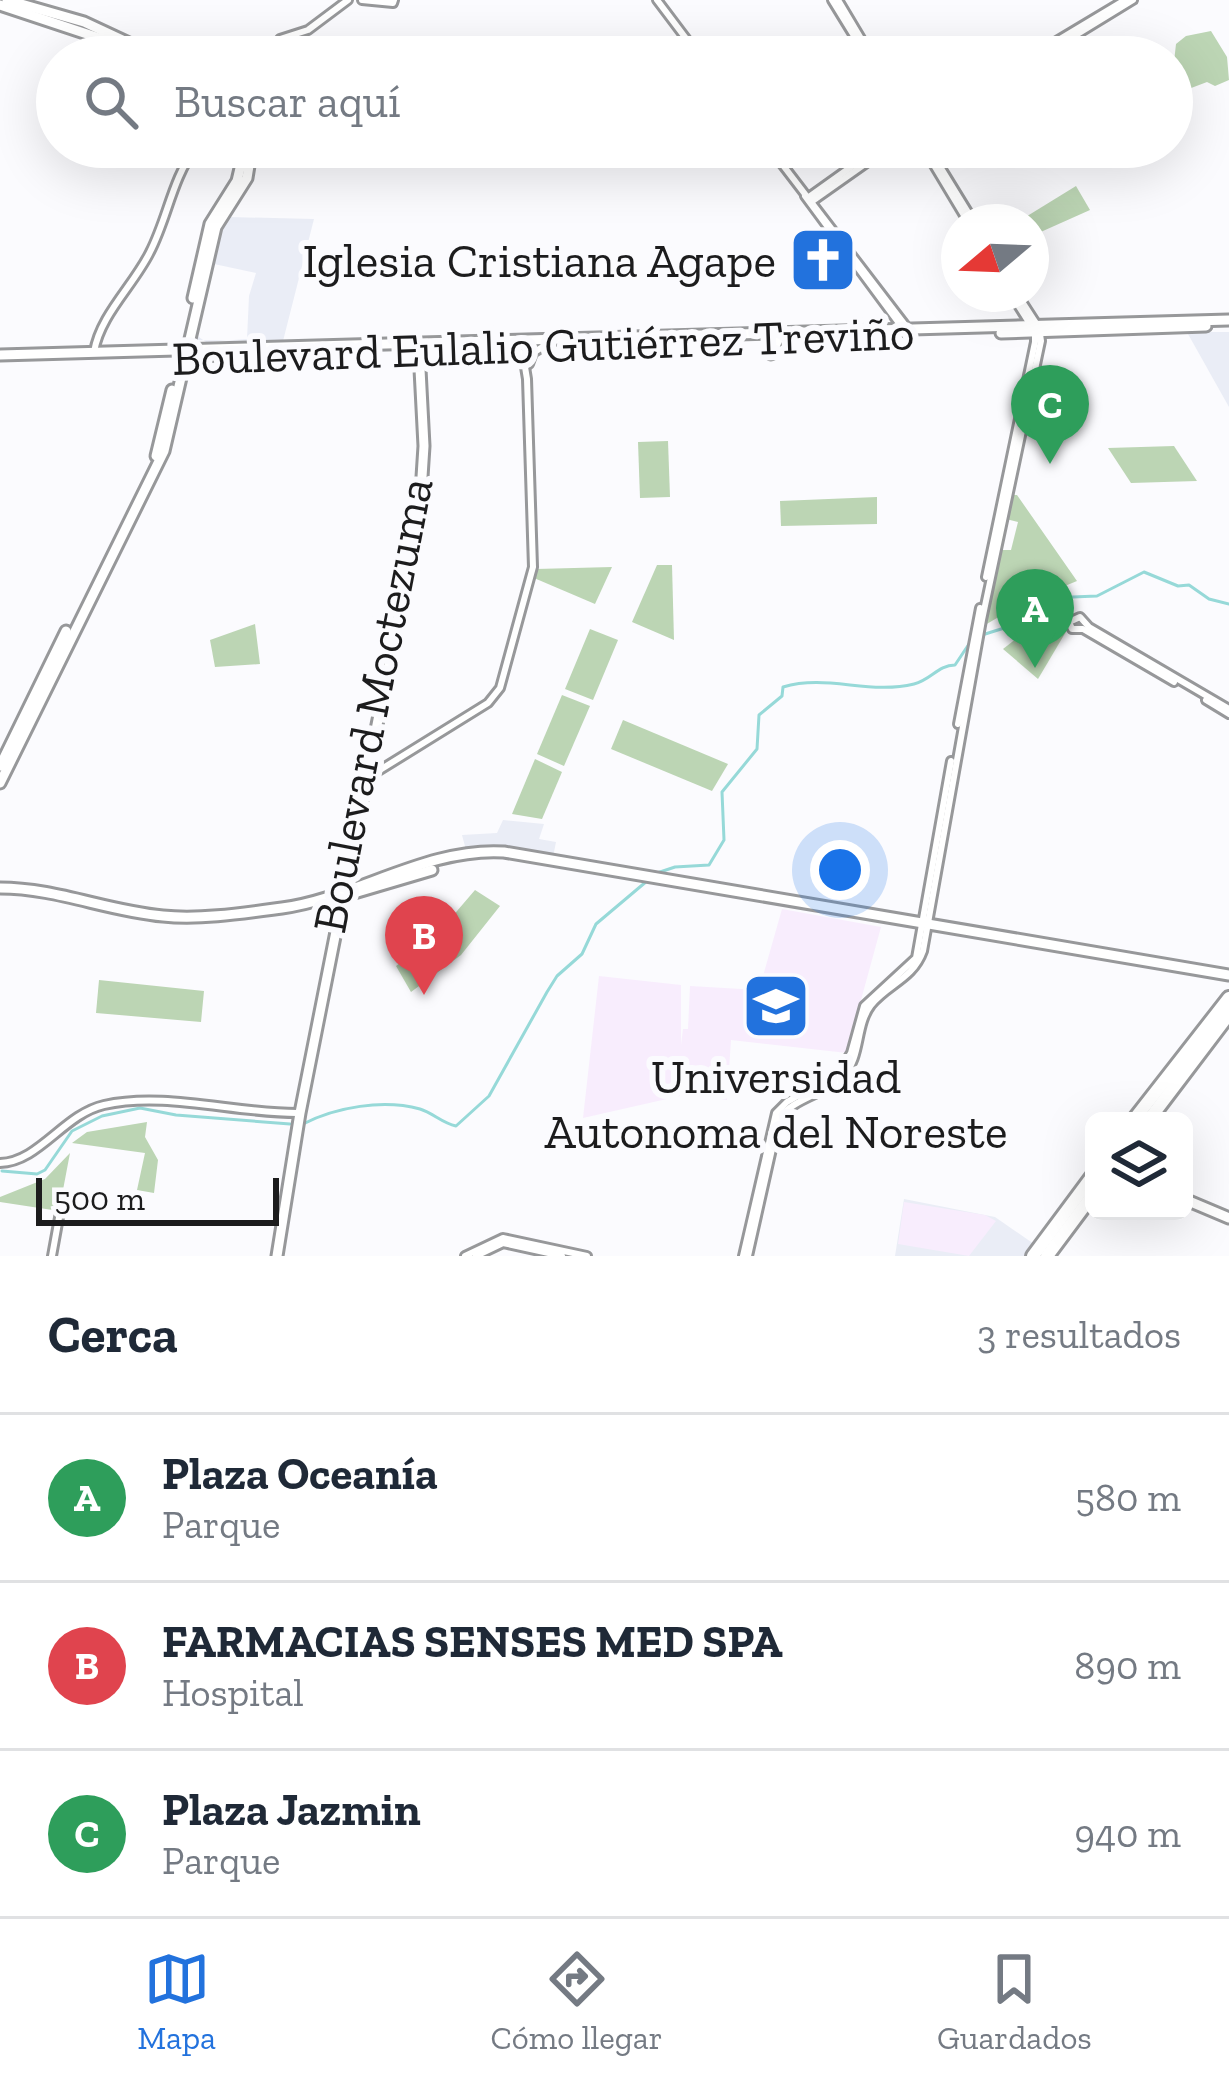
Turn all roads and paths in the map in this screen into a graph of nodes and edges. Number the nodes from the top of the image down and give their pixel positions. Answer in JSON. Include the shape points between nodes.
{"nodes":[{"id":1,"x":347,"y":0,"type":"edge"},
{"id":2,"x":362,"y":0,"type":"edge"},
{"id":3,"x":657,"y":0,"type":"edge"},
{"id":4,"x":835,"y":0,"type":"edge"},
{"id":5,"x":1129,"y":0,"type":"edge"},
{"id":6,"x":394,"y":2,"type":"edge"},
{"id":7,"x":4,"y":3,"type":"edge"},
{"id":8,"x":97,"y":36,"type":"edge"},
{"id":9,"x":114,"y":36,"type":"edge"},
{"id":10,"x":289,"y":36,"type":"edge"},
{"id":11,"x":684,"y":36,"type":"edge"},
{"id":12,"x":857,"y":36,"type":"edge"},
{"id":13,"x":1066,"y":36,"type":"edge"},
{"id":14,"x":1073,"y":36,"type":"edge"},
{"id":15,"x":181,"y":168,"type":"edge"},
{"id":16,"x":243,"y":168,"type":"edge"},
{"id":17,"x":248,"y":168,"type":"edge"},
{"id":18,"x":784,"y":168,"type":"edge"},
{"id":19,"x":851,"y":168,"type":"edge"},
{"id":20,"x":857,"y":168,"type":"edge"},
{"id":21,"x":938,"y":168,"type":"edge"},
{"id":22,"x":808,"y":200,"type":"junction"},
{"id":23,"x":960,"y":204,"type":"edge"},
{"id":24,"x":208,"y":232,"type":"junction"},
{"id":25,"x":206,"y":267,"type":"junction"},
{"id":26,"x":1025,"y":312,"type":"edge"},
{"id":27,"x":1159,"y":317,"type":"dead end"},
{"id":28,"x":1229,"y":323,"type":"edge"},
{"id":29,"x":189,"y":326,"type":"junction"},
{"id":30,"x":1034,"y":326,"type":"junction"},
{"id":31,"x":906,"y":329,"type":"junction"},
{"id":32,"x":757,"y":334,"type":"junction"},
{"id":33,"x":630,"y":337,"type":"junction"},
{"id":34,"x":774,"y":339,"type":"junction"},
{"id":35,"x":440,"y":344,"type":"junction"},
{"id":36,"x":544,"y":346,"type":"junction"},
{"id":37,"x":403,"y":347,"type":"junction"},
{"id":38,"x":514,"y":347,"type":"junction"},
{"id":39,"x":209,"y":349,"type":"junction"},
{"id":40,"x":249,"y":351,"type":"junction"},
{"id":41,"x":94,"y":352,"type":"junction"},
{"id":42,"x":771,"y":354,"type":"dead end"},
{"id":43,"x":5,"y":355,"type":"edge"},
{"id":44,"x":177,"y":355,"type":"junction"},
{"id":45,"x":418,"y":356,"type":"junction"},
{"id":46,"x":109,"y":358,"type":"junction"},
{"id":47,"x":56,"y":359,"type":"junction"},
{"id":48,"x":527,"y":379,"type":"junction"},
{"id":49,"x":1229,"y":711,"type":"edge"},
{"id":50,"x":0,"y":766,"type":"edge"},
{"id":51,"x":364,"y":779,"type":"junction"},
{"id":52,"x":0,"y":783,"type":"edge"},
{"id":53,"x":0,"y":891,"type":"edge"},
{"id":54,"x":341,"y":894,"type":"junction"},
{"id":55,"x":925,"y":928,"type":"junction"},
{"id":56,"x":992,"y":939,"type":"junction"},
{"id":57,"x":1088,"y":952,"type":"junction"},
{"id":58,"x":1068,"y":954,"type":"junction"},
{"id":59,"x":1229,"y":990,"type":"edge"},
{"id":60,"x":1229,"y":1026,"type":"edge"},
{"id":61,"x":1160,"y":1100,"type":"edge"},
{"id":62,"x":297,"y":1113,"type":"junction"},
{"id":63,"x":0,"y":1163,"type":"edge"},
{"id":64,"x":1085,"y":1198,"type":"edge"},
{"id":65,"x":1085,"y":1198,"type":"edge"},
{"id":66,"x":1085,"y":1200,"type":"edge"},
{"id":67,"x":1193,"y":1203,"type":"edge"},
{"id":68,"x":60,"y":1212,"type":"dead end"},
{"id":69,"x":1229,"y":1218,"type":"edge"},
{"id":70,"x":1057,"y":1228,"type":"junction"},
{"id":71,"x":505,"y":1241,"type":"junction"},
{"id":72,"x":52,"y":1256,"type":"edge"},
{"id":73,"x":274,"y":1256,"type":"edge"},
{"id":74,"x":465,"y":1256,"type":"edge"},
{"id":75,"x":476,"y":1256,"type":"edge"},
{"id":76,"x":562,"y":1256,"type":"edge"},
{"id":77,"x":587,"y":1256,"type":"edge"},
{"id":78,"x":746,"y":1256,"type":"edge"},
{"id":79,"x":1040,"y":1256,"type":"edge"}],
"edges":[{"from":1,"to":10,"type":"street"},
{"from":2,"to":6,"type":"street"},
{"from":3,"to":11,"type":"street"},
{"from":4,"to":12,"type":"street"},
{"from":5,"to":13,"type":"street"},
{"from":5,"to":14,"type":"street"},
{"from":7,"to":8,"type":"main road"},
{"from":7,"to":9,"type":"main road"},
{"from":15,"to":41,"type":"street","via":[[149,255]]},
{"from":16,"to":24,"type":"main road"},
{"from":17,"to":25,"type":"main road","via":[[218,221]]},
{"from":18,"to":22,"type":"street"},
{"from":19,"to":22,"type":"street"},
{"from":20,"to":22,"type":"street"},
{"from":21,"to":23,"type":"street"},
{"from":22,"to":31,"type":"street"},
{"from":24,"to":25,"type":"main road"},
{"from":24,"to":29,"type":"main road"},
{"from":25,"to":29,"type":"main road"},
{"from":26,"to":30,"type":"street"},
{"from":27,"to":30,"type":"main road","name":"Boulevard Eulalio Gutiérrez Treviño"},
{"from":28,"to":30,"type":"main road","name":"Boulevard Eulalio Gutiérrez Treviño"},
{"from":29,"to":39,"type":"main road","via":[[194,342]]},
{"from":29,"to":44,"type":"main road"},
{"from":29,"to":44,"type":"main road"},
{"from":30,"to":31,"type":"main road","name":"Boulevard Eulalio Gutiérrez Treviño"},
{"from":30,"to":55,"type":"street"},
{"from":31,"to":32,"type":"main road","name":"Boulevard Eulalio Gutiérrez Treviño"},
{"from":31,"to":33,"type":"main road","name":"Boulevard Eulalio Gutiérrez Treviño"},
{"from":31,"to":34,"type":"main road","name":"Boulevard Eulalio Gutiérrez Treviño"},
{"from":32,"to":33,"type":"main road","name":"Boulevard Eulalio Gutiérrez Treviño"},
{"from":32,"to":34,"type":"main road"},
{"from":33,"to":35,"type":"main road","name":"Boulevard Eulalio Gutiérrez Treviño"},
{"from":34,"to":36,"type":"main road","name":"Boulevard Eulalio Gutiérrez Treviño"},
{"from":34,"to":42,"type":"main road"},
{"from":35,"to":37,"type":"main road","name":"Boulevard Eulalio Gutiérrez Treviño"},
{"from":35,"to":45,"type":"main road"},
{"from":36,"to":38,"type":"main road","name":"Boulevard Eulalio Gutiérrez Treviño"},
{"from":36,"to":48,"type":"street","via":[[531,356]]},
{"from":37,"to":40,"type":"main road","name":"Boulevard Eulalio Gutiérrez Treviño"},
{"from":37,"to":45,"type":"main road"},
{"from":38,"to":45,"type":"main road","name":"Boulevard Eulalio Gutiérrez Treviño"},
{"from":38,"to":48,"type":"street"},
{"from":39,"to":40,"type":"main road","name":"Boulevard Eulalio Gutiérrez Treviño"},
{"from":39,"to":44,"type":"main road","name":"Boulevard Eulalio Gutiérrez Treviño"},
{"from":40,"to":44,"type":"main road","name":"Boulevard Eulalio Gutiérrez Treviño"},
{"from":41,"to":43,"type":"main road","name":"Boulevard Eulalio Gutiérrez Treviño"},
{"from":41,"to":44,"type":"main road","name":"Boulevard Eulalio Gutiérrez Treviño"},
{"from":41,"to":46,"type":"main road"},
{"from":41,"to":47,"type":"main road"},
{"from":43,"to":47,"type":"main road","name":"Boulevard Eulalio Gutiérrez Treviño"},
{"from":44,"to":46,"type":"main road","name":"Boulevard Eulalio Gutiérrez Treviño"},
{"from":44,"to":50,"type":"main road","via":[[157,454]]},
{"from":44,"to":52,"type":"main road","via":[[164,452]]},
{"from":45,"to":51,"type":"main road","name":"Boulevard Moctezuma","via":[[415,509]]},
{"from":46,"to":47,"type":"main road","name":"Boulevard Eulalio Gutiérrez Treviño"},
{"from":48,"to":51,"type":"street","via":[[533,567],[495,696]]},
{"from":49,"to":49,"type":"street","via":[[1079,617],[1070,621],[1072,629]]},
{"from":51,"to":54,"type":"main road","name":"Boulevard Moctezuma"},
{"from":53,"to":54,"type":"main road","via":[[33,888],[169,916],[283,908]]},
{"from":54,"to":55,"type":"main road","via":[[481,852]]},
{"from":54,"to":62,"type":"main road","name":"Boulevard Moctezuma"},
{"from":55,"to":56,"type":"main road"},
{"from":55,"to":78,"type":"street","via":[[915,969],[868,1009],[847,1071],[788,1107],[772,1128]]},
{"from":56,"to":57,"type":"main road"},
{"from":56,"to":58,"type":"main road"},
{"from":57,"to":58,"type":"main road"},
{"from":57,"to":59,"type":"main road"},
{"from":58,"to":59,"type":"main road"},
{"from":59,"to":61,"type":"highway"},
{"from":59,"to":61,"type":"highway"},
{"from":60,"to":61,"type":"highway"},
{"from":62,"to":63,"type":"street","via":[[110,1103],[78,1115],[20,1159]]},
{"from":62,"to":73,"type":"main road","name":"Boulevard Moctezuma"},
{"from":64,"to":70,"type":"highway"},
{"from":65,"to":70,"type":"highway"},
{"from":66,"to":79,"type":"highway"},
{"from":67,"to":69,"type":"main road"},
{"from":68,"to":72,"type":"street"},
{"from":70,"to":79,"type":"highway"},
{"from":71,"to":74,"type":"street"},
{"from":71,"to":75,"type":"street"},
{"from":71,"to":76,"type":"street"},
{"from":71,"to":77,"type":"street"}]}
